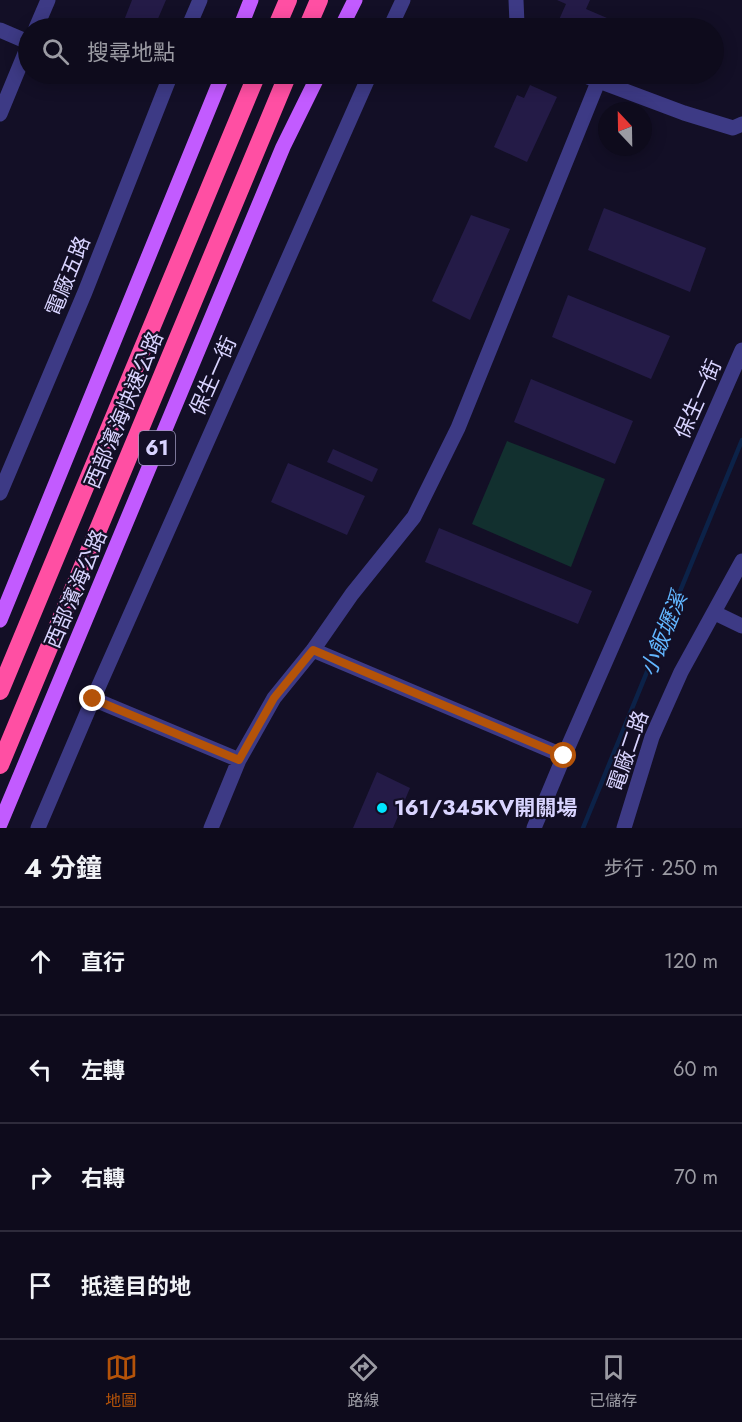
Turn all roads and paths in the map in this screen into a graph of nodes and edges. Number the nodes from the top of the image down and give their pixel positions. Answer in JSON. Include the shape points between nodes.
{"nodes":[{"id":1,"x":48,"y":0,"type":"edge"},
{"id":2,"x":200,"y":0,"type":"edge"},
{"id":3,"x":251,"y":0,"type":"edge"},
{"id":4,"x":288,"y":0,"type":"edge"},
{"id":5,"x":319,"y":0,"type":"edge"},
{"id":6,"x":355,"y":0,"type":"edge"},
{"id":7,"x":403,"y":0,"type":"edge"},
{"id":8,"x":516,"y":0,"type":"edge"},
{"id":9,"x":40,"y":18,"type":"edge"},
{"id":10,"x":192,"y":18,"type":"edge"},
{"id":11,"x":244,"y":18,"type":"edge"},
{"id":12,"x":280,"y":18,"type":"edge"},
{"id":13,"x":311,"y":18,"type":"edge"},
{"id":14,"x":346,"y":18,"type":"edge"},
{"id":15,"x":395,"y":18,"type":"edge"},
{"id":16,"x":517,"y":18,"type":"edge"},
{"id":17,"x":0,"y":30,"type":"edge"},
{"id":18,"x":18,"y":39,"type":"edge"},
{"id":19,"x":18,"y":69,"type":"edge"},
{"id":20,"x":167,"y":84,"type":"edge"},
{"id":21,"x":219,"y":84,"type":"edge"},
{"id":22,"x":253,"y":84,"type":"edge"},
{"id":23,"x":284,"y":84,"type":"edge"},
{"id":24,"x":314,"y":84,"type":"edge"},
{"id":25,"x":366,"y":84,"type":"edge"},
{"id":26,"x":597,"y":84,"type":"edge"},
{"id":27,"x":604,"y":84,"type":"edge"},
{"id":28,"x":0,"y":114,"type":"edge"},
{"id":29,"x":742,"y":124,"type":"edge"},
{"id":30,"x":742,"y":350,"type":"edge"},
{"id":31,"x":0,"y":493,"type":"edge"},
{"id":32,"x":742,"y":561,"type":"edge"},
{"id":33,"x":715,"y":613,"type":"junction"},
{"id":34,"x":0,"y":620,"type":"edge"},
{"id":35,"x":742,"y":626,"type":"edge"},
{"id":36,"x":313,"y":650,"type":"junction"},
{"id":37,"x":0,"y":691,"type":"edge"},
{"id":38,"x":93,"y":699,"type":"junction"},
{"id":39,"x":564,"y":756,"type":"junction"},
{"id":40,"x":239,"y":760,"type":"junction"},
{"id":41,"x":0,"y":765,"type":"edge"},
{"id":42,"x":0,"y":824,"type":"edge"},
{"id":43,"x":38,"y":828,"type":"edge"},
{"id":44,"x":211,"y":828,"type":"edge"},
{"id":45,"x":534,"y":828,"type":"edge"},
{"id":46,"x":624,"y":828,"type":"edge"}],
"edges":[{"from":1,"to":9,"type":"street"},
{"from":2,"to":10,"type":"street"},
{"from":3,"to":11,"type":"main road"},
{"from":4,"to":12,"type":"highway"},
{"from":5,"to":13,"type":"highway"},
{"from":6,"to":14,"type":"main road"},
{"from":7,"to":15,"type":"street"},
{"from":8,"to":16,"type":"street"},
{"from":17,"to":18,"type":"street"},
{"from":19,"to":28,"type":"street"},
{"from":20,"to":31,"type":"street","name":"電廠五路"},
{"from":21,"to":34,"type":"main road"},
{"from":22,"to":37,"type":"highway","name":"西部濱海快速公路","number":"61"},
{"from":23,"to":41,"type":"highway","name":"西部濱海快速公路","number":"61"},
{"from":24,"to":42,"type":"main road","name":"西部濱海公路","number":"61","via":[[283,147]]},
{"from":25,"to":38,"type":"street","name":"保生一街"},
{"from":26,"to":36,"type":"street","via":[[458,428],[414,517]]},
{"from":27,"to":29,"type":"street","via":[[733,128]]},
{"from":30,"to":39,"type":"street","name":"保生一街"},
{"from":32,"to":33,"type":"street","name":"電廠二路"},
{"from":33,"to":35,"type":"street"},
{"from":33,"to":46,"type":"street","name":"電廠二路","via":[[681,672],[652,736]]},
{"from":36,"to":39,"type":"street"},
{"from":36,"to":40,"type":"street","via":[[274,698]]},
{"from":38,"to":40,"type":"street"},
{"from":38,"to":43,"type":"street","name":"保生一街"},
{"from":39,"to":45,"type":"street","name":"保生一街"},
{"from":40,"to":44,"type":"street"}]}
